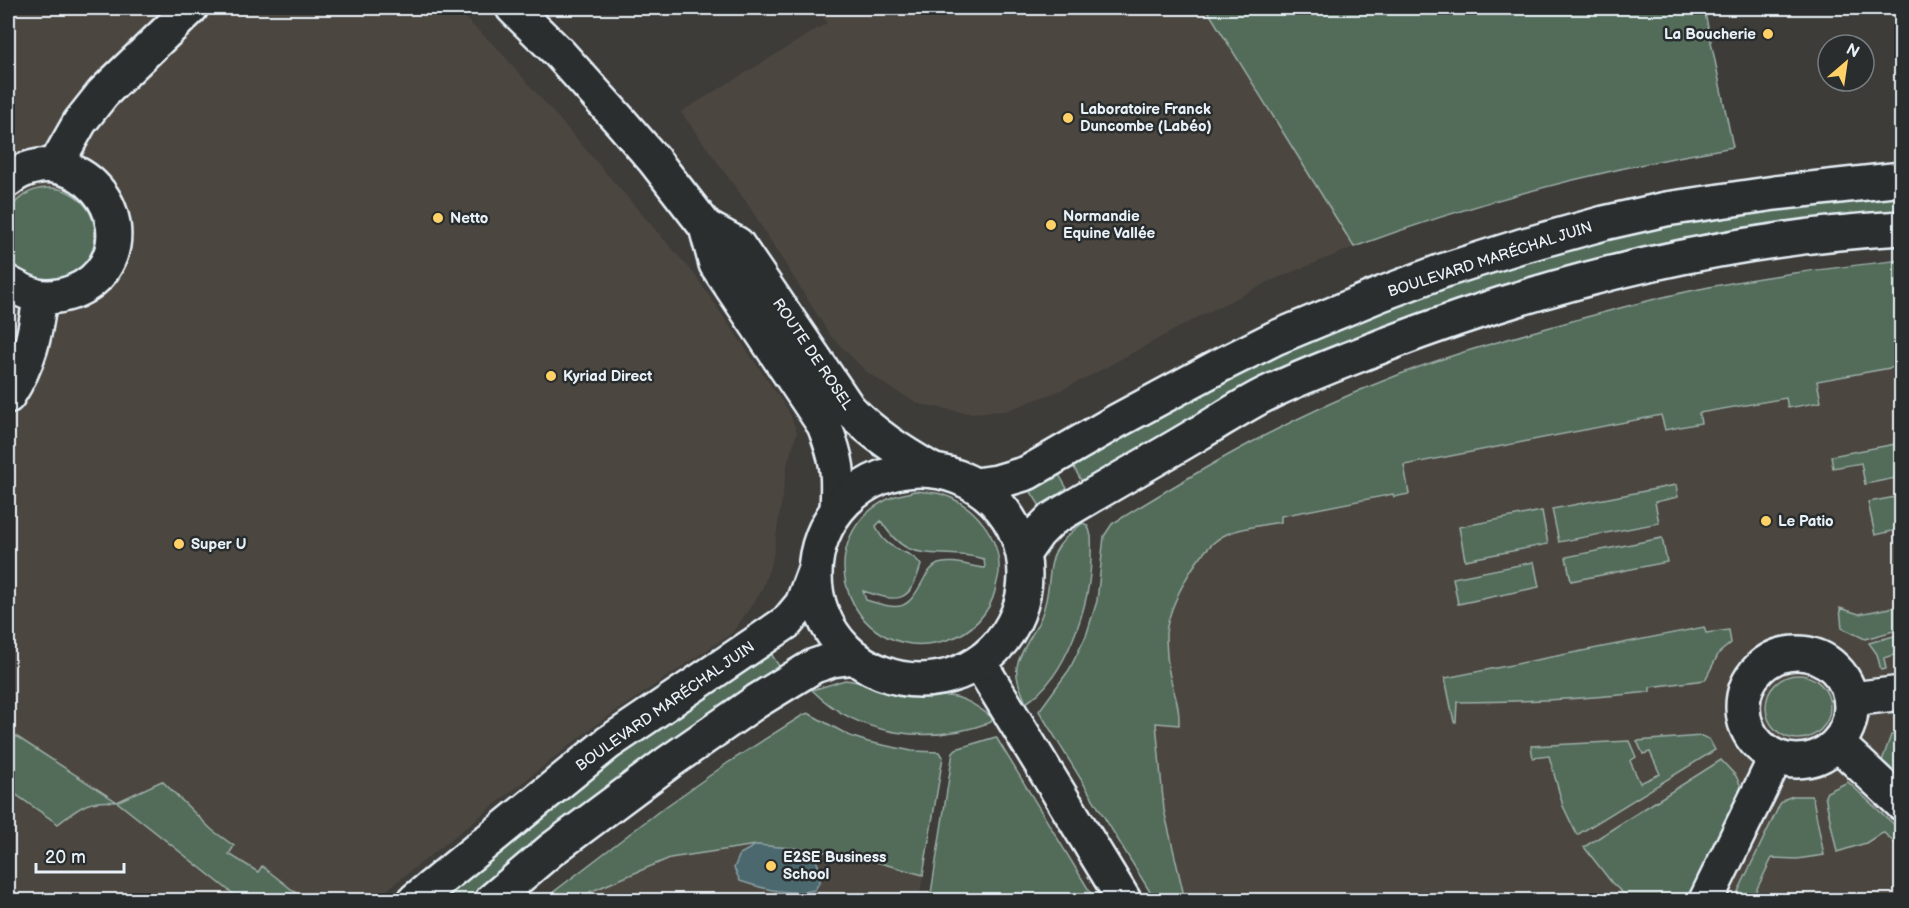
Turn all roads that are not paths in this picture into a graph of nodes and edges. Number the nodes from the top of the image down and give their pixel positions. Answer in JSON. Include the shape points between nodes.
{"nodes":[{"id":1,"x":192,"y":8,"type":"edge"},
{"id":2,"x":513,"y":8,"type":"edge"},
{"id":3,"x":55,"y":166,"type":"junction"},
{"id":4,"x":9,"y":176,"type":"edge"},
{"id":5,"x":1902,"y":179,"type":"edge"},
{"id":6,"x":706,"y":226,"type":"junction"},
{"id":7,"x":1902,"y":228,"type":"edge"},
{"id":8,"x":8,"y":283,"type":"edge"},
{"id":9,"x":40,"y":297,"type":"junction"},
{"id":10,"x":8,"y":396,"type":"edge"},
{"id":11,"x":932,"y":470,"type":"junction"},
{"id":12,"x":975,"y":485,"type":"junction"},
{"id":13,"x":837,"y":510,"type":"junction"},
{"id":14,"x":1023,"y":553,"type":"junction"},
{"id":15,"x":815,"y":569,"type":"junction"},
{"id":16,"x":855,"y":657,"type":"junction"},
{"id":17,"x":979,"y":662,"type":"junction"},
{"id":18,"x":1902,"y":693,"type":"edge"},
{"id":19,"x":1852,"y":699,"type":"junction"},
{"id":20,"x":1838,"y":744,"type":"junction"},
{"id":21,"x":1776,"y":757,"type":"junction"},
{"id":22,"x":1902,"y":804,"type":"edge"},
{"id":23,"x":415,"y":900,"type":"edge"},
{"id":24,"x":492,"y":900,"type":"edge"},
{"id":25,"x":1124,"y":900,"type":"edge"},
{"id":26,"x":1706,"y":900,"type":"edge"}],
"edges":[{"from":1,"to":3,"type":"main road","via":[[103,93],[80,122]]},
{"from":2,"to":6,"type":"main road","name":"ROUTE DE ROSEL","via":[[621,122]]},
{"from":3,"to":4,"type":"main road"},
{"from":3,"to":9,"type":"main road","via":[[71,169],[98,188],[112,213],[115,229],[107,262],[96,278],[63,296]]},
{"from":5,"to":12,"type":"main road","name":"BOULEVARD MARÉCHAL JUIN","via":[[1666,209],[1442,271],[1275,338],[1027,473]]},
{"from":6,"to":11,"type":"main road","name":"ROUTE DE ROSEL","via":[[737,244],[860,420],[894,448]]},
{"from":6,"to":13,"type":"main road","name":"ROUTE DE ROSEL","via":[[716,264],[824,425],[839,475]]},
{"from":7,"to":14,"type":"main road","via":[[1759,243],[1697,254],[1523,297],[1418,333],[1266,394],[1051,520]]},
{"from":8,"to":9,"type":"main road"},
{"from":9,"to":10,"type":"main road","via":[[35,335],[23,371]]},
{"from":11,"to":12,"type":"main road"},
{"from":11,"to":13,"type":"main road","via":[[905,471],[879,478],[856,491]]},
{"from":12,"to":14,"type":"main road","via":[[1006,514]]},
{"from":13,"to":15,"type":"main road","via":[[822,538]]},
{"from":14,"to":17,"type":"main road","via":[[1026,574],[1018,615],[995,649]]},
{"from":15,"to":16,"type":"main road","via":[[816,589],[829,627]]},
{"from":15,"to":23,"type":"main road","name":"BOULEVARD MARÉCHAL JUIN","via":[[802,604],[787,622],[608,743]]},
{"from":16,"to":17,"type":"main road","via":[[878,671],[903,679],[929,680],[956,674]]},
{"from":16,"to":24,"type":"main road","via":[[814,666],[757,701],[551,850]]},
{"from":17,"to":25,"type":"main road"},
{"from":18,"to":19,"type":"main road"},
{"from":19,"to":20,"type":"main road","via":[[1852,715]]},
{"from":19,"to":21,"type":"main road","via":[[1837,669],[1807,652],[1790,652],[1759,667],[1743,697],[1743,714],[1754,740]]},
{"from":20,"to":21,"type":"main road","via":[[1809,760]]},
{"from":20,"to":22,"type":"main road"},
{"from":21,"to":26,"type":"main road"}]}
